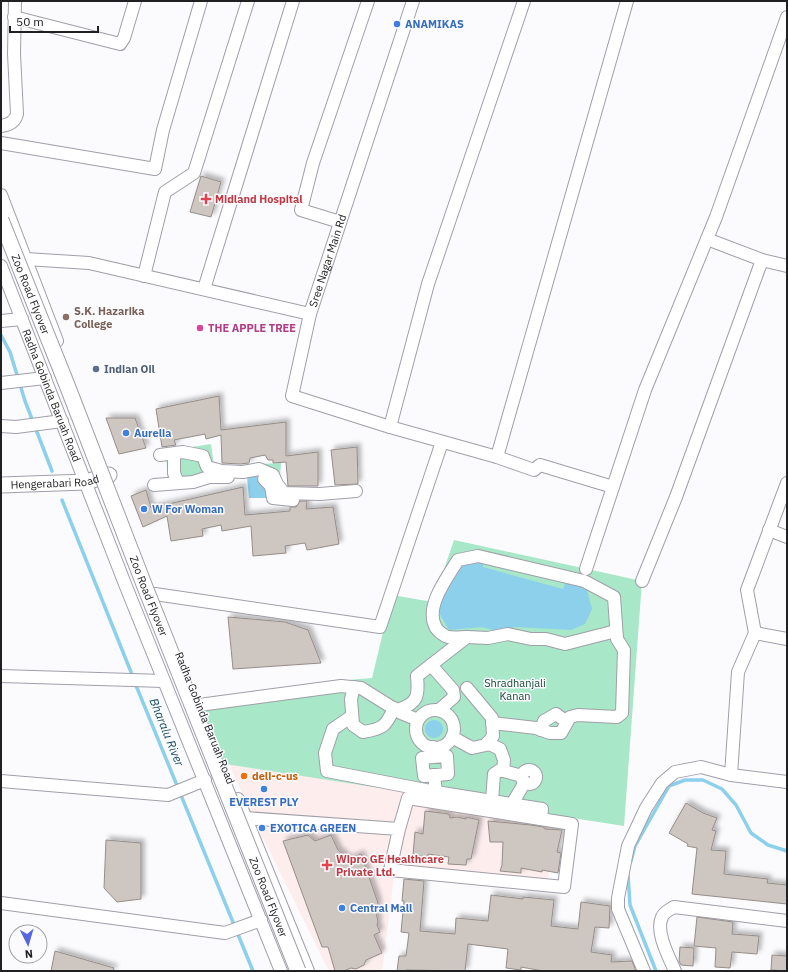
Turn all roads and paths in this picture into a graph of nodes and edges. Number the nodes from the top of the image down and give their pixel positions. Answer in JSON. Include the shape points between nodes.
{"nodes":[{"id":1,"x":14,"y":1,"type":"edge"},
{"id":2,"x":135,"y":1,"type":"edge"},
{"id":3,"x":201,"y":1,"type":"edge"},
{"id":4,"x":248,"y":1,"type":"edge"},
{"id":5,"x":293,"y":1,"type":"edge"},
{"id":6,"x":368,"y":1,"type":"edge"},
{"id":7,"x":414,"y":1,"type":"edge"},
{"id":8,"x":524,"y":1,"type":"edge"},
{"id":9,"x":627,"y":1,"type":"edge"},
{"id":10,"x":787,"y":16,"type":"edge"},
{"id":11,"x":14,"y":17,"type":"junction"},
{"id":12,"x":1,"y":126,"type":"edge"},
{"id":13,"x":1,"y":143,"type":"edge"},
{"id":14,"x":1,"y":195,"type":"edge"},
{"id":15,"x":1,"y":220,"type":"edge"},
{"id":16,"x":340,"y":222,"type":"junction"},
{"id":17,"x":707,"y":239,"type":"junction"},
{"id":18,"x":1,"y":243,"type":"edge"},
{"id":19,"x":26,"y":259,"type":"junction"},
{"id":20,"x":762,"y":260,"type":"junction"},
{"id":21,"x":1,"y":266,"type":"edge"},
{"id":22,"x":787,"y":266,"type":"edge"},
{"id":23,"x":144,"y":276,"type":"junction"},
{"id":24,"x":204,"y":289,"type":"junction"},
{"id":25,"x":310,"y":314,"type":"junction"},
{"id":26,"x":22,"y":319,"type":"junction"},
{"id":27,"x":1,"y":321,"type":"edge"},
{"id":28,"x":45,"y":378,"type":"junction"},
{"id":29,"x":1,"y":383,"type":"edge"},
{"id":30,"x":62,"y":421,"type":"junction"},
{"id":31,"x":1,"y":426,"type":"edge"},
{"id":32,"x":390,"y":427,"type":"junction"},
{"id":33,"x":442,"y":442,"type":"junction"},
{"id":34,"x":174,"y":454,"type":"junction"},
{"id":35,"x":160,"y":456,"type":"dead end"},
{"id":36,"x":497,"y":458,"type":"junction"},
{"id":37,"x":109,"y":475,"type":"junction"},
{"id":38,"x":86,"y":482,"type":"junction"},
{"id":39,"x":178,"y":483,"type":"junction"},
{"id":40,"x":1,"y":485,"type":"edge"},
{"id":41,"x":154,"y":485,"type":"dead end"},
{"id":42,"x":613,"y":487,"type":"junction"},
{"id":43,"x":786,"y":489,"type":"edge"},
{"id":44,"x":769,"y":530,"type":"junction"},
{"id":45,"x":787,"y":537,"type":"edge"},
{"id":46,"x":586,"y":569,"type":"dead end"},
{"id":47,"x":642,"y":581,"type":"dead end"},
{"id":48,"x":155,"y":594,"type":"junction"},
{"id":49,"x":616,"y":631,"type":"junction"},
{"id":50,"x":755,"y":633,"type":"junction"},
{"id":51,"x":467,"y":637,"type":"junction"},
{"id":52,"x":787,"y":639,"type":"edge"},
{"id":53,"x":431,"y":665,"type":"junction"},
{"id":54,"x":1,"y":676,"type":"edge"},
{"id":55,"x":164,"y":681,"type":"junction"},
{"id":56,"x":354,"y":687,"type":"junction"},
{"id":57,"x":458,"y":693,"type":"junction"},
{"id":58,"x":199,"y":705,"type":"junction"},
{"id":59,"x":396,"y":709,"type":"junction"},
{"id":60,"x":439,"y":710,"type":"junction"},
{"id":61,"x":352,"y":716,"type":"junction"},
{"id":62,"x":418,"y":720,"type":"junction"},
{"id":63,"x":492,"y":723,"type":"junction"},
{"id":64,"x":452,"y":737,"type":"junction"},
{"id":65,"x":487,"y":743,"type":"junction"},
{"id":66,"x":433,"y":752,"type":"junction"},
{"id":67,"x":503,"y":771,"type":"junction"},
{"id":68,"x":731,"y":775,"type":"junction"},
{"id":69,"x":1,"y":780,"type":"edge"},
{"id":70,"x":205,"y":780,"type":"junction"},
{"id":71,"x":787,"y":782,"type":"edge"},
{"id":72,"x":436,"y":792,"type":"junction"},
{"id":73,"x":492,"y":801,"type":"junction"},
{"id":74,"x":512,"y":804,"type":"junction"},
{"id":75,"x":245,"y":818,"type":"junction"},
{"id":76,"x":541,"y":819,"type":"junction"},
{"id":77,"x":399,"y":829,"type":"junction"},
{"id":78,"x":1,"y":902,"type":"edge"},
{"id":79,"x":261,"y":920,"type":"junction"},
{"id":80,"x":787,"y":922,"type":"edge"},
{"id":81,"x":281,"y":971,"type":"edge"},
{"id":82,"x":288,"y":971,"type":"edge"},
{"id":83,"x":298,"y":971,"type":"edge"},
{"id":84,"x":308,"y":971,"type":"edge"},
{"id":85,"x":644,"y":971,"type":"edge"},
{"id":86,"x":675,"y":971,"type":"edge"}],
"edges":[{"from":1,"to":11,"type":"street"},
{"from":2,"to":11,"type":"street","via":[[120,44]]},
{"from":3,"to":13,"type":"street","via":[[162,130],[155,169]]},
{"from":4,"to":23,"type":"street","via":[[194,173],[165,192]]},
{"from":5,"to":24,"type":"street"},
{"from":6,"to":16,"type":"street","via":[[312,163],[301,210]]},
{"from":7,"to":16,"type":"street","name":"Sree Nagar Main Rd"},
{"from":8,"to":32,"type":"street","via":[[428,284]]},
{"from":9,"to":36,"type":"street"},
{"from":10,"to":17,"type":"street"},
{"from":11,"to":12,"type":"street","via":[[17,114],[13,122]]},
{"from":14,"to":19,"type":"street","name":"Radha Gobinda Baruah Road"},
{"from":15,"to":83,"type":"main road","name":"Zoo Road Flyover","bridge":true},
{"from":16,"to":25,"type":"street","name":"Sree Nagar Main Rd"},
{"from":17,"to":20,"type":"street"},
{"from":17,"to":42,"type":"street","via":[[645,390]]},
{"from":18,"to":82,"type":"main road","name":"Zoo Road Flyover"},
{"from":19,"to":23,"type":"street","name":"Sree Nagar Main Rd","via":[[89,263]]},
{"from":19,"to":37,"type":"street","name":"Radha Gobinda Baruah Road"},
{"from":20,"to":22,"type":"street"},
{"from":20,"to":47,"type":"street","via":[[676,497]]},
{"from":21,"to":26,"type":"street","name":"Radha Gobinda Baruah Road"},
{"from":23,"to":24,"type":"street","name":"Sree Nagar Main Rd"},
{"from":24,"to":25,"type":"street","name":"Sree Nagar Main Rd"},
{"from":25,"to":32,"type":"street","via":[[292,396]]},
{"from":26,"to":27,"type":"street"},
{"from":26,"to":28,"type":"street","name":"Radha Gobinda Baruah Road"},
{"from":28,"to":29,"type":"street"},
{"from":28,"to":30,"type":"street","name":"Radha Gobinda Baruah Road"},
{"from":30,"to":31,"type":"street","via":[[16,427]]},
{"from":30,"to":38,"type":"street","name":"Radha Gobinda Baruah Road"},
{"from":32,"to":33,"type":"street"},
{"from":33,"to":36,"type":"street"},
{"from":33,"to":48,"type":"street","via":[[380,627]]},
{"from":34,"to":35,"type":"street"},
{"from":34,"to":39,"type":"street","via":[[174,473]]},
{"from":34,"to":39,"type":"street","via":[[183,452],[203,456],[207,467],[222,470],[243,472],[259,469],[273,476],[284,493],[355,496],[298,501],[273,498],[271,486],[261,477],[209,477]]},
{"from":36,"to":42,"type":"street","via":[[534,470],[540,465]]},
{"from":37,"to":38,"type":"main road","name":"Hengerabari Road"},
{"from":37,"to":48,"type":"street","name":"Radha Gobinda Baruah Road"},
{"from":38,"to":40,"type":"main road","name":"Hengerabari Road"},
{"from":38,"to":55,"type":"street","name":"Radha Gobinda Baruah Road"},
{"from":39,"to":41,"type":"street"},
{"from":42,"to":46,"type":"street"},
{"from":43,"to":44,"type":"street"},
{"from":44,"to":45,"type":"street"},
{"from":44,"to":50,"type":"street","via":[[747,590]]},
{"from":48,"to":58,"type":"street","name":"Radha Gobinda Baruah Road"},
{"from":49,"to":51,"type":"street","via":[[565,644],[508,634],[488,638]]},
{"from":49,"to":51,"type":"street","via":[[614,597],[584,581],[478,556],[458,560],[440,588],[432,616],[438,631],[447,636]]},
{"from":49,"to":63,"type":"street","via":[[617,639],[624,650],[622,713],[617,717],[570,717],[561,733]]},
{"from":50,"to":52,"type":"street"},
{"from":50,"to":68,"type":"street","via":[[738,672]]},
{"from":51,"to":53,"type":"street"},
{"from":53,"to":57,"type":"street"},
{"from":53,"to":59,"type":"street","via":[[417,676],[416,700],[408,706]]},
{"from":54,"to":55,"type":"street"},
{"from":55,"to":70,"type":"street","name":"Radha Gobinda Baruah Road"},
{"from":56,"to":58,"type":"street","via":[[340,686]]},
{"from":56,"to":59,"type":"street","via":[[362,688]]},
{"from":56,"to":61,"type":"street","via":[[351,699]]},
{"from":57,"to":60,"type":"street"},
{"from":57,"to":63,"type":"street","via":[[492,718]]},
{"from":58,"to":75,"type":"street","name":"Radha Gobinda Baruah Road"},
{"from":59,"to":61,"type":"street","via":[[379,730],[363,732],[353,725]]},
{"from":59,"to":62,"type":"street"},
{"from":60,"to":62,"type":"street","via":[[427,712]]},
{"from":60,"to":64,"type":"street","via":[[452,721]]},
{"from":61,"to":72,"type":"street","via":[[333,729],[325,753],[327,771]]},
{"from":62,"to":66,"type":"street","via":[[416,726],[419,738]]},
{"from":63,"to":65,"type":"street","via":[[493,736]]},
{"from":64,"to":65,"type":"street","via":[[472,748]]},
{"from":64,"to":66,"type":"street","via":[[447,744]]},
{"from":65,"to":67,"type":"street","via":[[500,749],[504,760]]},
{"from":66,"to":72,"type":"street","via":[[447,756],[448,774],[434,775]]},
{"from":67,"to":73,"type":"street","via":[[494,774]]},
{"from":67,"to":74,"type":"street","via":[[524,779]]},
{"from":68,"to":71,"type":"street"},
{"from":68,"to":85,"type":"street","via":[[701,767],[675,772],[662,783],[646,808],[628,846],[618,909]]},
{"from":69,"to":70,"type":"street","via":[[168,795]]},
{"from":70,"to":79,"type":"street","name":"Radha Gobinda Baruah Road"},
{"from":72,"to":73,"type":"street"},
{"from":73,"to":74,"type":"street"},
{"from":74,"to":76,"type":"street","via":[[542,809]]},
{"from":75,"to":77,"type":"street"},
{"from":75,"to":84,"type":"street","name":"Radha Gobinda Baruah Road"},
{"from":76,"to":77,"type":"street","via":[[408,798]]},
{"from":76,"to":77,"type":"street","via":[[572,824],[564,887],[390,870]]},
{"from":78,"to":79,"type":"street","via":[[225,933]]},
{"from":79,"to":81,"type":"street","name":"Radha Gobinda Baruah Road"},
{"from":80,"to":86,"type":"street","via":[[674,907],[662,916],[659,929]]}]}
